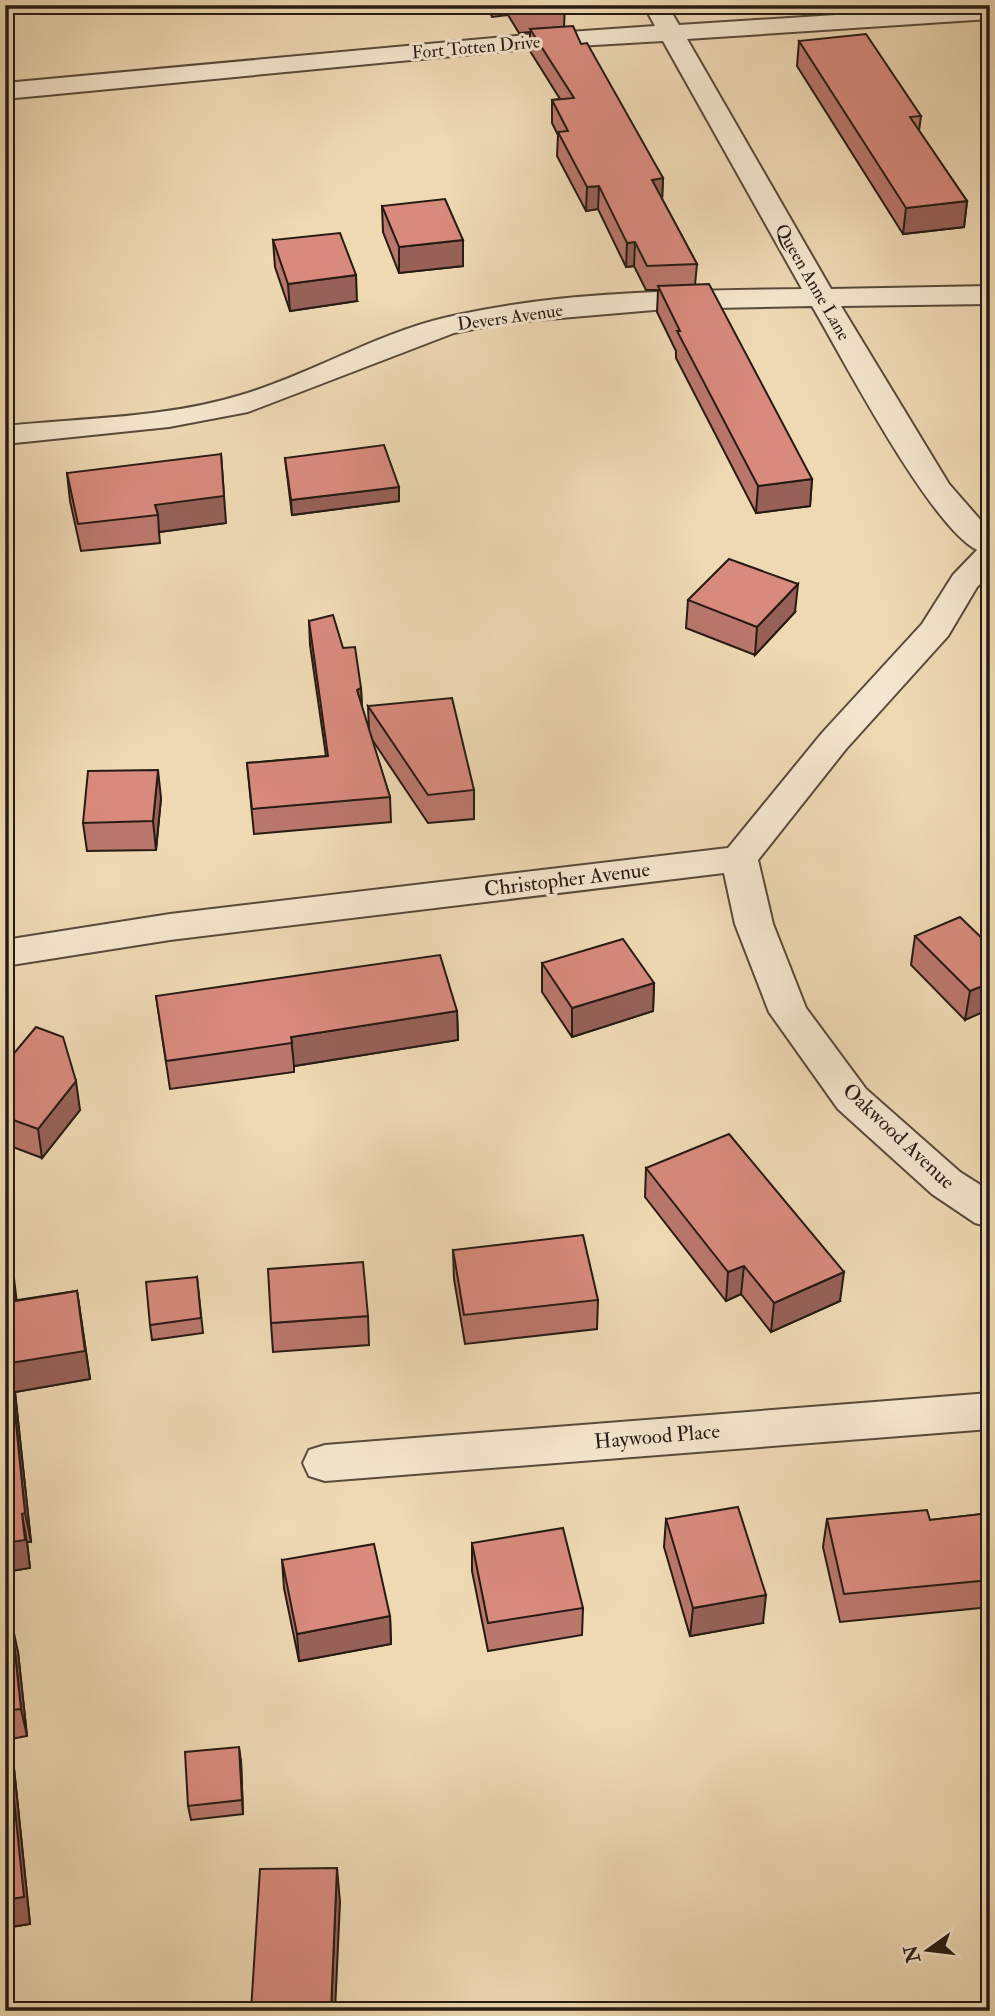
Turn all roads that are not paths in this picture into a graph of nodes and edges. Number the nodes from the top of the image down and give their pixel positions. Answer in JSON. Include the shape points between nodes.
{"nodes":[{"id":1,"x":655,"y":5,"type":"edge"},
{"id":2,"x":990,"y":12,"type":"edge"},
{"id":3,"x":670,"y":30,"type":"junction"},
{"id":4,"x":5,"y":91,"type":"edge"},
{"id":5,"x":990,"y":295,"type":"edge"},
{"id":6,"x":821,"y":297,"type":"junction"},
{"id":7,"x":5,"y":435,"type":"edge"},
{"id":8,"x":990,"y":544,"type":"edge"},
{"id":9,"x":990,"y":555,"type":"edge"},
{"id":10,"x":738,"y":859,"type":"junction"},
{"id":11,"x":5,"y":953,"type":"edge"},
{"id":12,"x":990,"y":1212,"type":"edge"},
{"id":13,"x":990,"y":1411,"type":"edge"},
{"id":14,"x":326,"y":1463,"type":"dead end"}],
"edges":[{"from":1,"to":3,"type":"street","name":"Queen Anne Lane"},
{"from":2,"to":3,"type":"street","name":"Fort Totten Drive"},
{"from":3,"to":4,"type":"street","name":"Fort Totten Drive"},
{"from":3,"to":6,"type":"street","name":"Queen Anne Lane"},
{"from":5,"to":6,"type":"street","name":"Devers Avenue"},
{"from":6,"to":7,"type":"street","name":"Devers Avenue","via":[[666,300],[503,314],[446,326],[248,403],[169,418]]},
{"from":6,"to":8,"type":"street","name":"Queen Anne Lane","via":[[936,488],[976,537]]},
{"from":9,"to":10,"type":"street","via":[[964,582],[936,629],[834,741]]},
{"from":10,"to":11,"type":"street","name":"Christopher Avenue","via":[[170,927]]},
{"from":10,"to":12,"type":"street","name":"Oakwood Avenue","via":[[754,924],[788,1012],[852,1099],[946,1183]]},
{"from":13,"to":14,"type":"street","name":"Haywood Place"}]}
